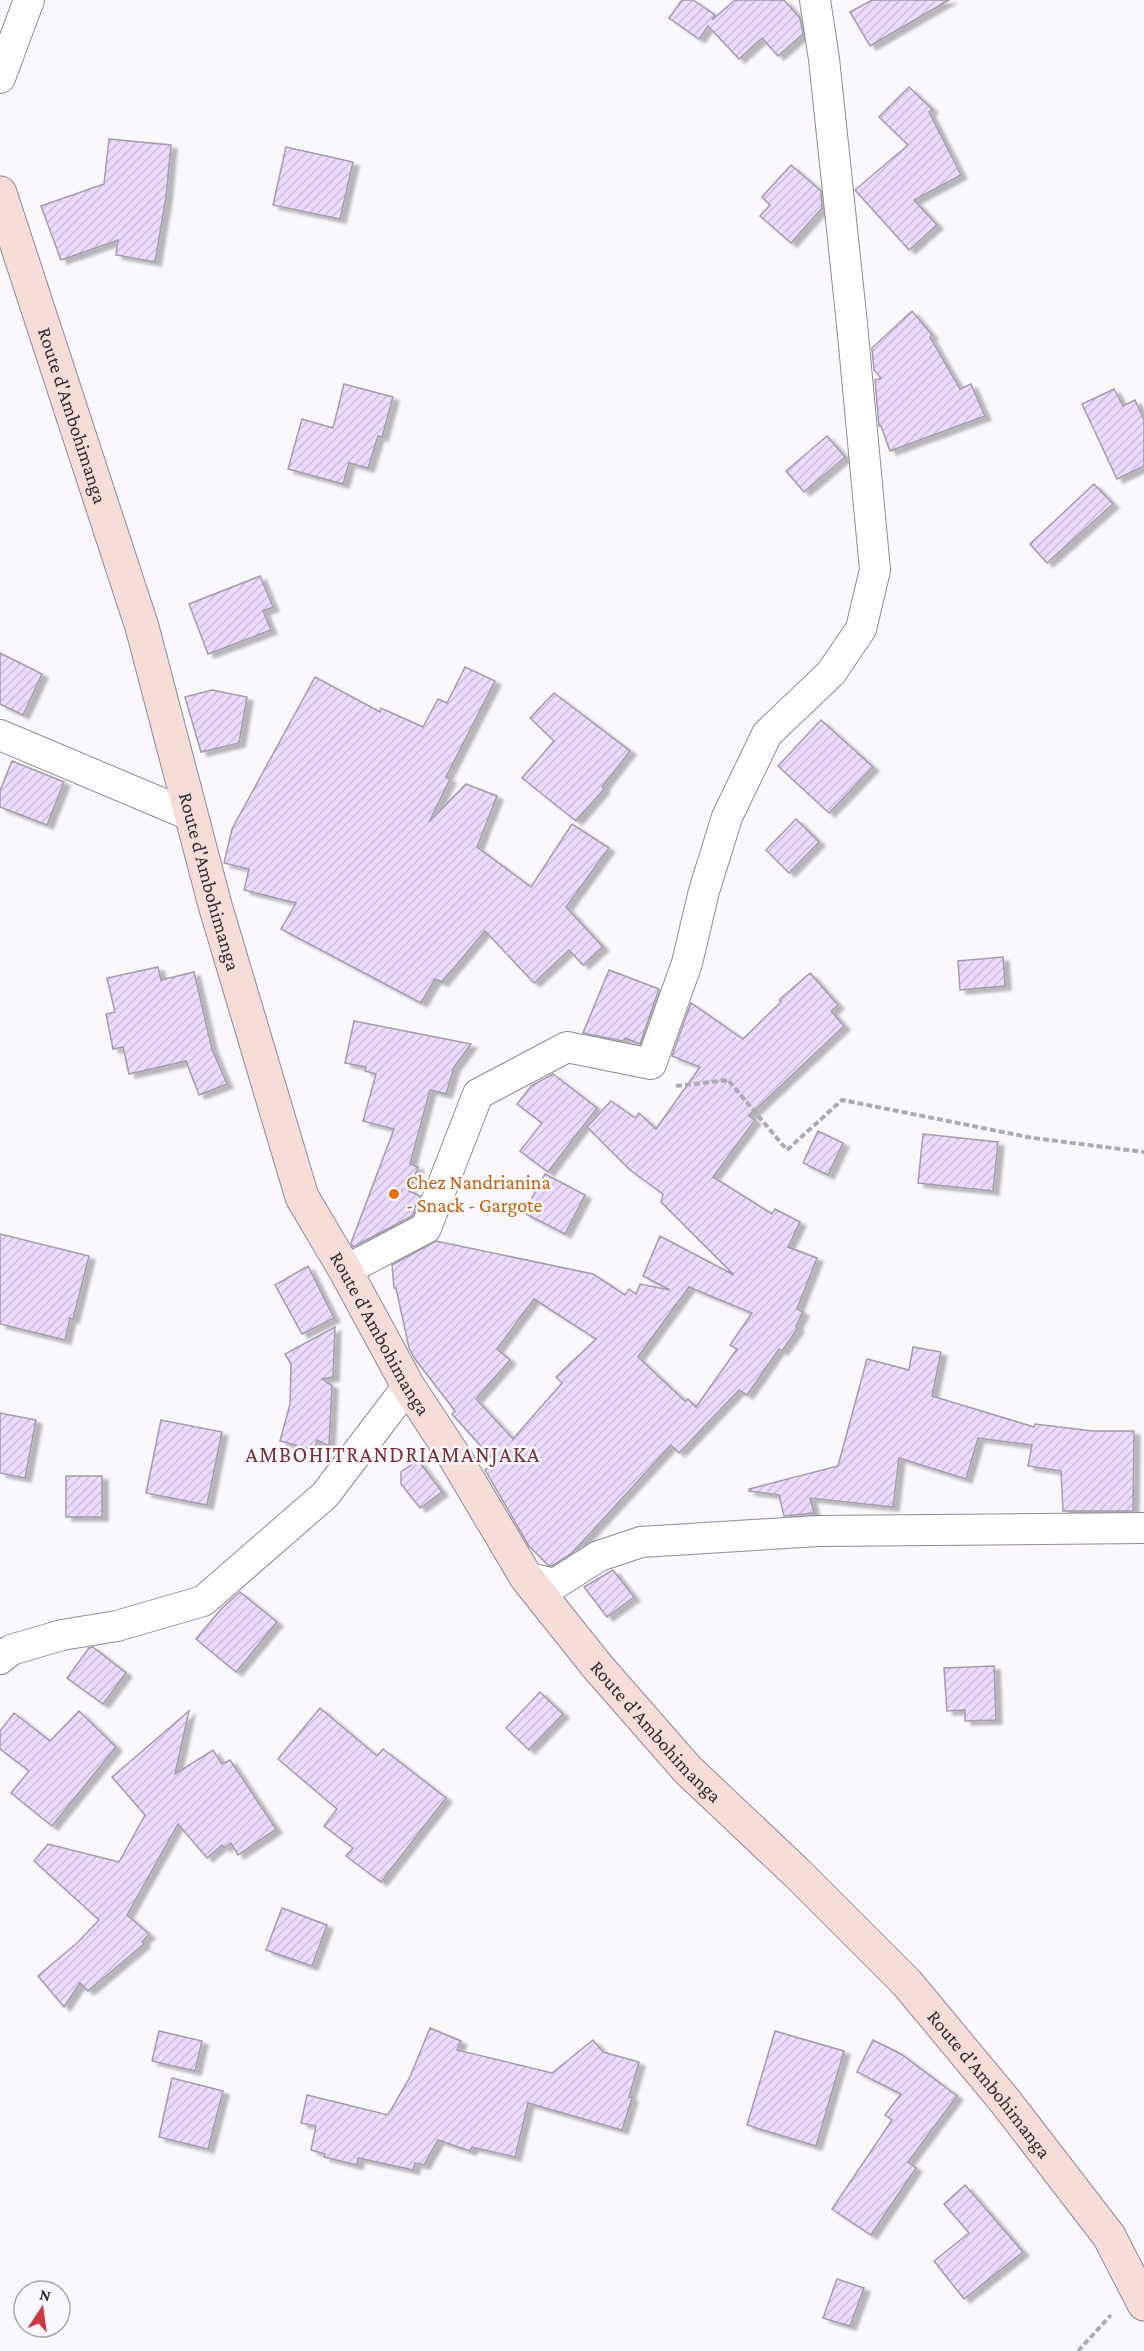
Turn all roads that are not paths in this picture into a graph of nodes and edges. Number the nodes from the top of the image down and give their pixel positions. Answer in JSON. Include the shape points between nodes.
{"nodes":[{"id":1,"x":29,"y":0,"type":"edge"},
{"id":2,"x":815,"y":0,"type":"edge"},
{"id":3,"x":0,"y":78,"type":"edge"},
{"id":4,"x":0,"y":193,"type":"edge"},
{"id":5,"x":0,"y":735,"type":"edge"},
{"id":6,"x":192,"y":816,"type":"junction"},
{"id":7,"x":344,"y":1268,"type":"junction"},
{"id":8,"x":408,"y":1386,"type":"junction"},
{"id":9,"x":1144,"y":1528,"type":"edge"},
{"id":10,"x":526,"y":1577,"type":"junction"},
{"id":11,"x":0,"y":1659,"type":"edge"},
{"id":12,"x":1140,"y":2296,"type":"edge"}],
"edges":[{"from":1,"to":3,"type":"street"},
{"from":2,"to":7,"type":"street","via":[[875,570],[861,629],[831,673],[767,734],[727,817],[687,963],[651,1064],[567,1047],[478,1094],[426,1228]]},
{"from":4,"to":6,"type":"street","name":"Route d'Ambohimanga","via":[[142,627]]},
{"from":5,"to":6,"type":"street"},
{"from":6,"to":7,"type":"street","name":"Route d'Ambohimanga","via":[[302,1197]]},
{"from":7,"to":8,"type":"street","name":"Route d'Ambohimanga"},
{"from":8,"to":10,"type":"street","name":"Route d'Ambohimanga"},
{"from":8,"to":11,"type":"street","via":[[325,1495],[203,1601],[117,1626],[62,1635],[11,1650]]},
{"from":9,"to":10,"type":"street","via":[[818,1531],[641,1542],[599,1556],[555,1584]]},
{"from":10,"to":12,"type":"street","name":"Route d'Ambohimanga","via":[[688,1770],[907,1983],[1109,2236]]}]}
